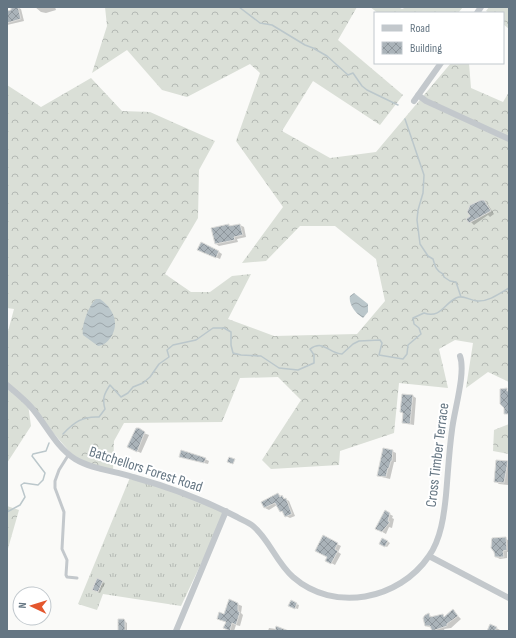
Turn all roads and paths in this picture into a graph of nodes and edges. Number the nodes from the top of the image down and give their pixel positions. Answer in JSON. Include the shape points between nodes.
{"nodes":[{"id":1,"x":441,"y":64,"type":"edge"},
{"id":2,"x":418,"y":95,"type":"junction"},
{"id":3,"x":414,"y":101,"type":"dead end"},
{"id":4,"x":509,"y":139,"type":"edge"},
{"id":5,"x":460,"y":356,"type":"dead end"},
{"id":6,"x":7,"y":385,"type":"edge"},
{"id":7,"x":69,"y":454,"type":"junction"},
{"id":8,"x":226,"y":511,"type":"junction"},
{"id":9,"x":429,"y":556,"type":"junction"},
{"id":10,"x":77,"y":578,"type":"dead end"},
{"id":11,"x":509,"y":598,"type":"edge"},
{"id":12,"x":176,"y":631,"type":"edge"}],
"edges":[{"from":1,"to":2,"type":"street"},
{"from":2,"to":3,"type":"street"},
{"from":2,"to":4,"type":"street"},
{"from":5,"to":9,"type":"street","name":"Cross Timber Terrace","via":[[462,371],[451,432],[446,498],[439,534]]},
{"from":6,"to":7,"type":"street","name":"Batchellors Forest Road","via":[[32,407],[52,436]]},
{"from":7,"to":8,"type":"street","name":"Batchellors Forest Road","via":[[84,463],[153,482]]},
{"from":7,"to":10,"type":"lane","via":[[55,481],[64,512],[62,542],[67,560],[66,575]]},
{"from":8,"to":9,"type":"street","name":"Cross Timber Terrace","via":[[253,526],[275,557],[293,576],[307,587],[322,593],[360,597],[393,589],[407,580]]},
{"from":8,"to":12,"type":"street"},
{"from":9,"to":11,"type":"street"}]}
